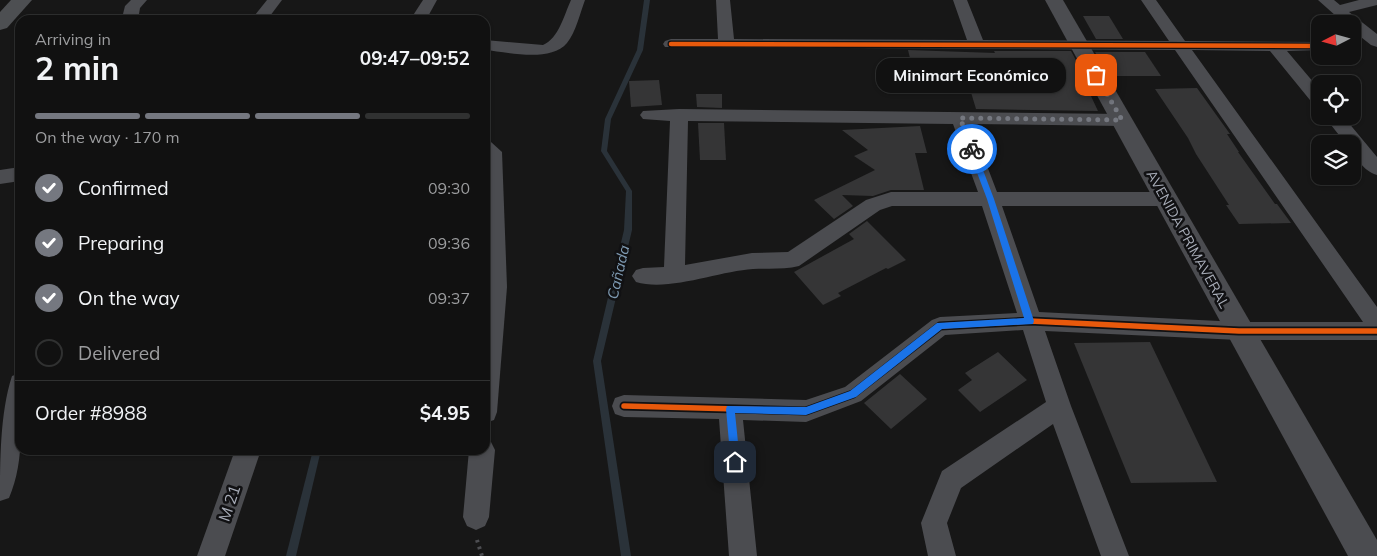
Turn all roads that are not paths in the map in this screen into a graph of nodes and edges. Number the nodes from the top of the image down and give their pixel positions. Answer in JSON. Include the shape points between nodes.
{"nodes":[{"id":1,"x":22,"y":0,"type":"edge"},
{"id":2,"x":140,"y":0,"type":"edge"},
{"id":3,"x":275,"y":0,"type":"edge"},
{"id":4,"x":430,"y":0,"type":"edge"},
{"id":5,"x":578,"y":0,"type":"edge"},
{"id":6,"x":723,"y":0,"type":"edge"},
{"id":7,"x":960,"y":0,"type":"edge"},
{"id":8,"x":1054,"y":0,"type":"edge"},
{"id":9,"x":1148,"y":0,"type":"edge"},
{"id":10,"x":1325,"y":0,"type":"edge"},
{"id":11,"x":1377,"y":0,"type":"edge"},
{"id":12,"x":1338,"y":10,"type":"junction"},
{"id":13,"x":132,"y":15,"type":"edge"},
{"id":14,"x":263,"y":15,"type":"edge"},
{"id":15,"x":421,"y":15,"type":"edge"},
{"id":16,"x":0,"y":24,"type":"edge"},
{"id":17,"x":1377,"y":42,"type":"edge"},
{"id":18,"x":671,"y":44,"type":"dead end"},
{"id":19,"x":726,"y":44,"type":"junction"},
{"id":20,"x":977,"y":45,"type":"junction"},
{"id":21,"x":1079,"y":45,"type":"junction"},
{"id":22,"x":1180,"y":45,"type":"junction"},
{"id":23,"x":490,"y":46,"type":"edge"},
{"id":24,"x":1274,"y":46,"type":"junction"},
{"id":25,"x":1311,"y":46,"type":"edge"},
{"id":26,"x":1311,"y":90,"type":"edge"},
{"id":27,"x":649,"y":115,"type":"dead end"},
{"id":28,"x":679,"y":115,"type":"junction"},
{"id":29,"x":960,"y":118,"type":"junction"},
{"id":30,"x":1122,"y":120,"type":"junction"},
{"id":31,"x":1340,"y":125,"type":"edge"},
{"id":32,"x":490,"y":169,"type":"edge"},
{"id":33,"x":1377,"y":169,"type":"edge"},
{"id":34,"x":15,"y":175,"type":"edge"},
{"id":35,"x":0,"y":177,"type":"edge"},
{"id":36,"x":990,"y":199,"type":"junction"},
{"id":37,"x":1168,"y":199,"type":"junction"},
{"id":38,"x":674,"y":275,"type":"junction"},
{"id":39,"x":644,"y":276,"type":"dead end"},
{"id":40,"x":1030,"y":321,"type":"junction"},
{"id":41,"x":1377,"y":324,"type":"edge"},
{"id":42,"x":1239,"y":331,"type":"junction"},
{"id":43,"x":1377,"y":331,"type":"edge"},
{"id":44,"x":490,"y":355,"type":"edge"},
{"id":45,"x":624,"y":406,"type":"dead end"},
{"id":46,"x":1059,"y":406,"type":"junction"},
{"id":47,"x":730,"y":409,"type":"junction"},
{"id":48,"x":15,"y":410,"type":"edge"},
{"id":49,"x":246,"y":455,"type":"edge"},
{"id":50,"x":482,"y":455,"type":"edge"},
{"id":51,"x":0,"y":490,"type":"edge"},
{"id":52,"x":476,"y":517,"type":"dead end"},
{"id":53,"x":211,"y":556,"type":"edge"},
{"id":54,"x":743,"y":556,"type":"edge"},
{"id":55,"x":942,"y":556,"type":"edge"},
{"id":56,"x":1115,"y":556,"type":"edge"},
{"id":57,"x":1367,"y":556,"type":"edge"}],
"edges":[{"from":1,"to":16,"type":"main road"},
{"from":2,"to":13,"type":"street","via":[[133,6]]},
{"from":3,"to":14,"type":"street"},
{"from":4,"to":15,"type":"street"},
{"from":5,"to":23,"type":"street","via":[[561,40],[554,46],[545,50]]},
{"from":6,"to":19,"type":"street"},
{"from":7,"to":20,"type":"street"},
{"from":8,"to":21,"type":"street","name":"AVENIDA PRIMAVERAL"},
{"from":9,"to":22,"type":"street"},
{"from":10,"to":12,"type":"street"},
{"from":11,"to":12,"type":"street"},
{"from":12,"to":17,"type":"street"},
{"from":18,"to":19,"type":"street"},
{"from":19,"to":20,"type":"street"},
{"from":20,"to":21,"type":"street"},
{"from":21,"to":22,"type":"street"},
{"from":21,"to":30,"type":"street","name":"AVENIDA PRIMAVERAL"},
{"from":22,"to":24,"type":"street"},
{"from":22,"to":41,"type":"street"},
{"from":24,"to":25,"type":"street"},
{"from":24,"to":26,"type":"street"},
{"from":27,"to":28,"type":"street"},
{"from":28,"to":29,"type":"street"},
{"from":28,"to":38,"type":"street"},
{"from":29,"to":30,"type":"street"},
{"from":29,"to":36,"type":"street"},
{"from":30,"to":37,"type":"street","name":"AVENIDA PRIMAVERAL"},
{"from":31,"to":33,"type":"street"},
{"from":32,"to":44,"type":"street","via":[[496,287]]},
{"from":34,"to":35,"type":"street"},
{"from":36,"to":37,"type":"street"},
{"from":36,"to":38,"type":"street","via":[[891,199],[873,205],[792,260],[752,261]]},
{"from":36,"to":40,"type":"street"},
{"from":37,"to":42,"type":"street","name":"AVENIDA PRIMAVERAL"},
{"from":38,"to":39,"type":"street"},
{"from":40,"to":42,"type":"street"},
{"from":40,"to":46,"type":"street"},
{"from":40,"to":47,"type":"street","via":[[940,326],[853,394],[806,411]]},
{"from":42,"to":43,"type":"street"},
{"from":42,"to":57,"type":"street","name":"AVENIDA PRIMAVERAL"},
{"from":45,"to":47,"type":"street"},
{"from":46,"to":55,"type":"street","via":[[950,480],[934,523]]},
{"from":46,"to":56,"type":"street"},
{"from":47,"to":54,"type":"street"},
{"from":48,"to":51,"type":"street"},
{"from":49,"to":53,"type":"street","name":"M 21"},
{"from":50,"to":52,"type":"street"}]}
